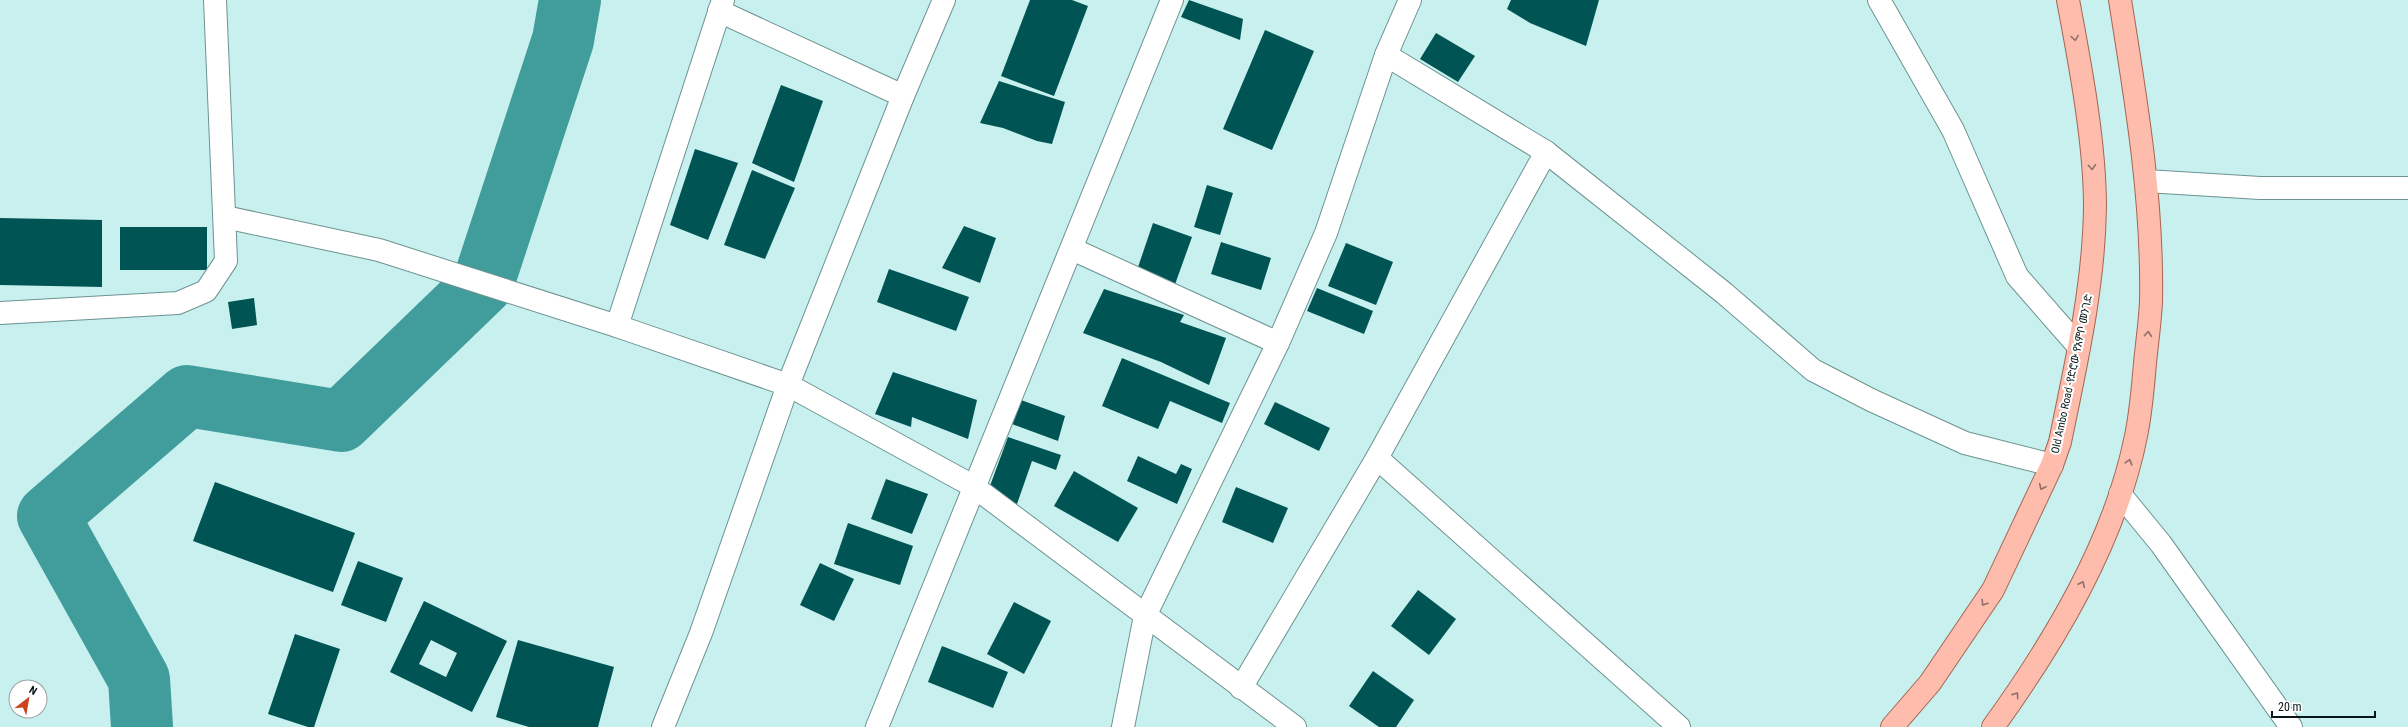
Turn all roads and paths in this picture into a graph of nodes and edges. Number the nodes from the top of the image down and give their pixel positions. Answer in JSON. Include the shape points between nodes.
{"nodes":[{"id":1,"x":215,"y":0,"type":"edge"},
{"id":2,"x":944,"y":0,"type":"edge"},
{"id":3,"x":1172,"y":0,"type":"edge"},
{"id":4,"x":1410,"y":0,"type":"edge"},
{"id":5,"x":1879,"y":0,"type":"edge"},
{"id":6,"x":2068,"y":0,"type":"edge"},
{"id":7,"x":2120,"y":0,"type":"edge"},
{"id":8,"x":721,"y":5,"type":"edge"},
{"id":9,"x":1386,"y":56,"type":"junction"},
{"id":10,"x":903,"y":96,"type":"junction"},
{"id":11,"x":1546,"y":152,"type":"junction"},
{"id":12,"x":2146,"y":181,"type":"junction"},
{"id":13,"x":2408,"y":188,"type":"edge"},
{"id":14,"x":225,"y":217,"type":"junction"},
{"id":15,"x":1072,"y":249,"type":"junction"},
{"id":16,"x":0,"y":313,"type":"edge"},
{"id":17,"x":617,"y":326,"type":"junction"},
{"id":18,"x":1278,"y":343,"type":"junction"},
{"id":19,"x":2079,"y":347,"type":"junction"},
{"id":20,"x":788,"y":385,"type":"junction"},
{"id":21,"x":1378,"y":458,"type":"junction"},
{"id":22,"x":2052,"y":465,"type":"junction"},
{"id":23,"x":973,"y":486,"type":"junction"},
{"id":24,"x":2120,"y":494,"type":"junction"},
{"id":25,"x":1145,"y":616,"type":"junction"},
{"id":26,"x":1241,"y":688,"type":"junction"},
{"id":27,"x":663,"y":727,"type":"edge"},
{"id":28,"x":877,"y":727,"type":"edge"},
{"id":29,"x":1123,"y":727,"type":"edge"},
{"id":30,"x":1295,"y":727,"type":"edge"},
{"id":31,"x":1679,"y":727,"type":"edge"},
{"id":32,"x":1892,"y":727,"type":"edge"},
{"id":33,"x":1993,"y":727,"type":"edge"},
{"id":34,"x":2291,"y":727,"type":"edge"}],
"edges":[{"from":1,"to":14,"type":"street"},
{"from":2,"to":10,"type":"street"},
{"from":3,"to":15,"type":"street"},
{"from":4,"to":9,"type":"street"},
{"from":5,"to":19,"type":"street","via":[[1953,130],[2017,276]]},
{"from":6,"to":19,"type":"main road","name":"Old Ambo Road -የድሮው የአምቦ መንገድ","one_way":true,"via":[[2089,135],[2095,206],[2089,287]]},
{"from":7,"to":12,"type":"main road"},
{"from":8,"to":10,"type":"street"},
{"from":8,"to":17,"type":"street"},
{"from":9,"to":11,"type":"street"},
{"from":9,"to":18,"type":"street","via":[[1326,233]]},
{"from":10,"to":20,"type":"street"},
{"from":11,"to":21,"type":"street"},
{"from":11,"to":22,"type":"street","via":[[1724,293],[1813,370],[1965,443]]},
{"from":12,"to":13,"type":"street","via":[[2260,188]]},
{"from":24,"to":12,"type":"main road","one_way":true,"via":[[2136,436],[2151,302]]},
{"from":14,"to":16,"type":"street","via":[[226,260],[206,291],[178,303]]},
{"from":14,"to":17,"type":"street","via":[[379,250]]},
{"from":15,"to":18,"type":"street"},
{"from":15,"to":23,"type":"street"},
{"from":17,"to":20,"type":"street"},
{"from":18,"to":25,"type":"street"},
{"from":19,"to":22,"type":"main road","name":"Old Ambo Road -የድሮው የአምቦ መንገድ","via":[[2060,442]]},
{"from":20,"to":23,"type":"street"},
{"from":20,"to":27,"type":"street","via":[[701,633]]},
{"from":21,"to":26,"type":"street"},
{"from":21,"to":31,"type":"street"},
{"from":22,"to":32,"type":"main road","name":"Old Ambo Road -የድሮው የአምቦ መንገድ","one_way":true,"via":[[1993,590],[1930,683]]},
{"from":23,"to":25,"type":"street"},
{"from":23,"to":28,"type":"street"},
{"from":33,"to":24,"type":"main road","one_way":true,"via":[[2034,670],[2072,604],[2093,562]]},
{"from":24,"to":34,"type":"street","via":[[2161,544]]},
{"from":25,"to":26,"type":"street"},
{"from":25,"to":29,"type":"street"},
{"from":26,"to":30,"type":"street"}]}
